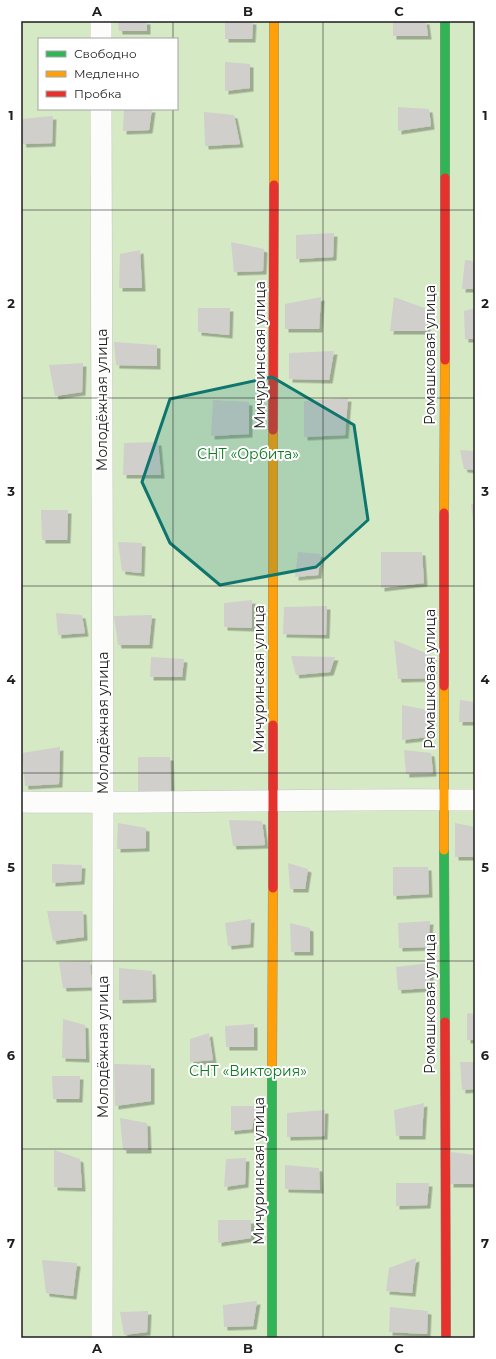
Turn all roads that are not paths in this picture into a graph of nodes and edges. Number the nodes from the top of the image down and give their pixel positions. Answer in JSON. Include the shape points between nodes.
{"nodes":[{"id":1,"x":101,"y":21,"type":"edge"},
{"id":2,"x":274,"y":21,"type":"edge"},
{"id":3,"x":445,"y":21,"type":"edge"},
{"id":4,"x":101,"y":38,"type":"edge"},
{"id":5,"x":101,"y":110,"type":"edge"},
{"id":6,"x":444,"y":800,"type":"junction"},
{"id":7,"x":475,"y":800,"type":"edge"},
{"id":8,"x":273,"y":801,"type":"junction"},
{"id":9,"x":21,"y":802,"type":"edge"},
{"id":10,"x":103,"y":803,"type":"junction"},
{"id":11,"x":102,"y":1338,"type":"edge"},
{"id":12,"x":272,"y":1338,"type":"edge"},
{"id":13,"x":446,"y":1338,"type":"edge"}],
"edges":[{"from":1,"to":4,"type":"street"},
{"from":2,"to":8,"type":"street","name":"Мичуринская улица"},
{"from":3,"to":6,"type":"street","name":"Ромашковая улица"},
{"from":5,"to":10,"type":"street","name":"Молодёжная улица"},
{"from":6,"to":7,"type":"street"},
{"from":6,"to":8,"type":"street"},
{"from":6,"to":13,"type":"street","name":"Ромашковая улица"},
{"from":8,"to":10,"type":"street"},
{"from":8,"to":12,"type":"street","name":"Мичуринская улица"},
{"from":9,"to":10,"type":"street"},
{"from":10,"to":11,"type":"street","name":"Молодёжная улица"}]}
